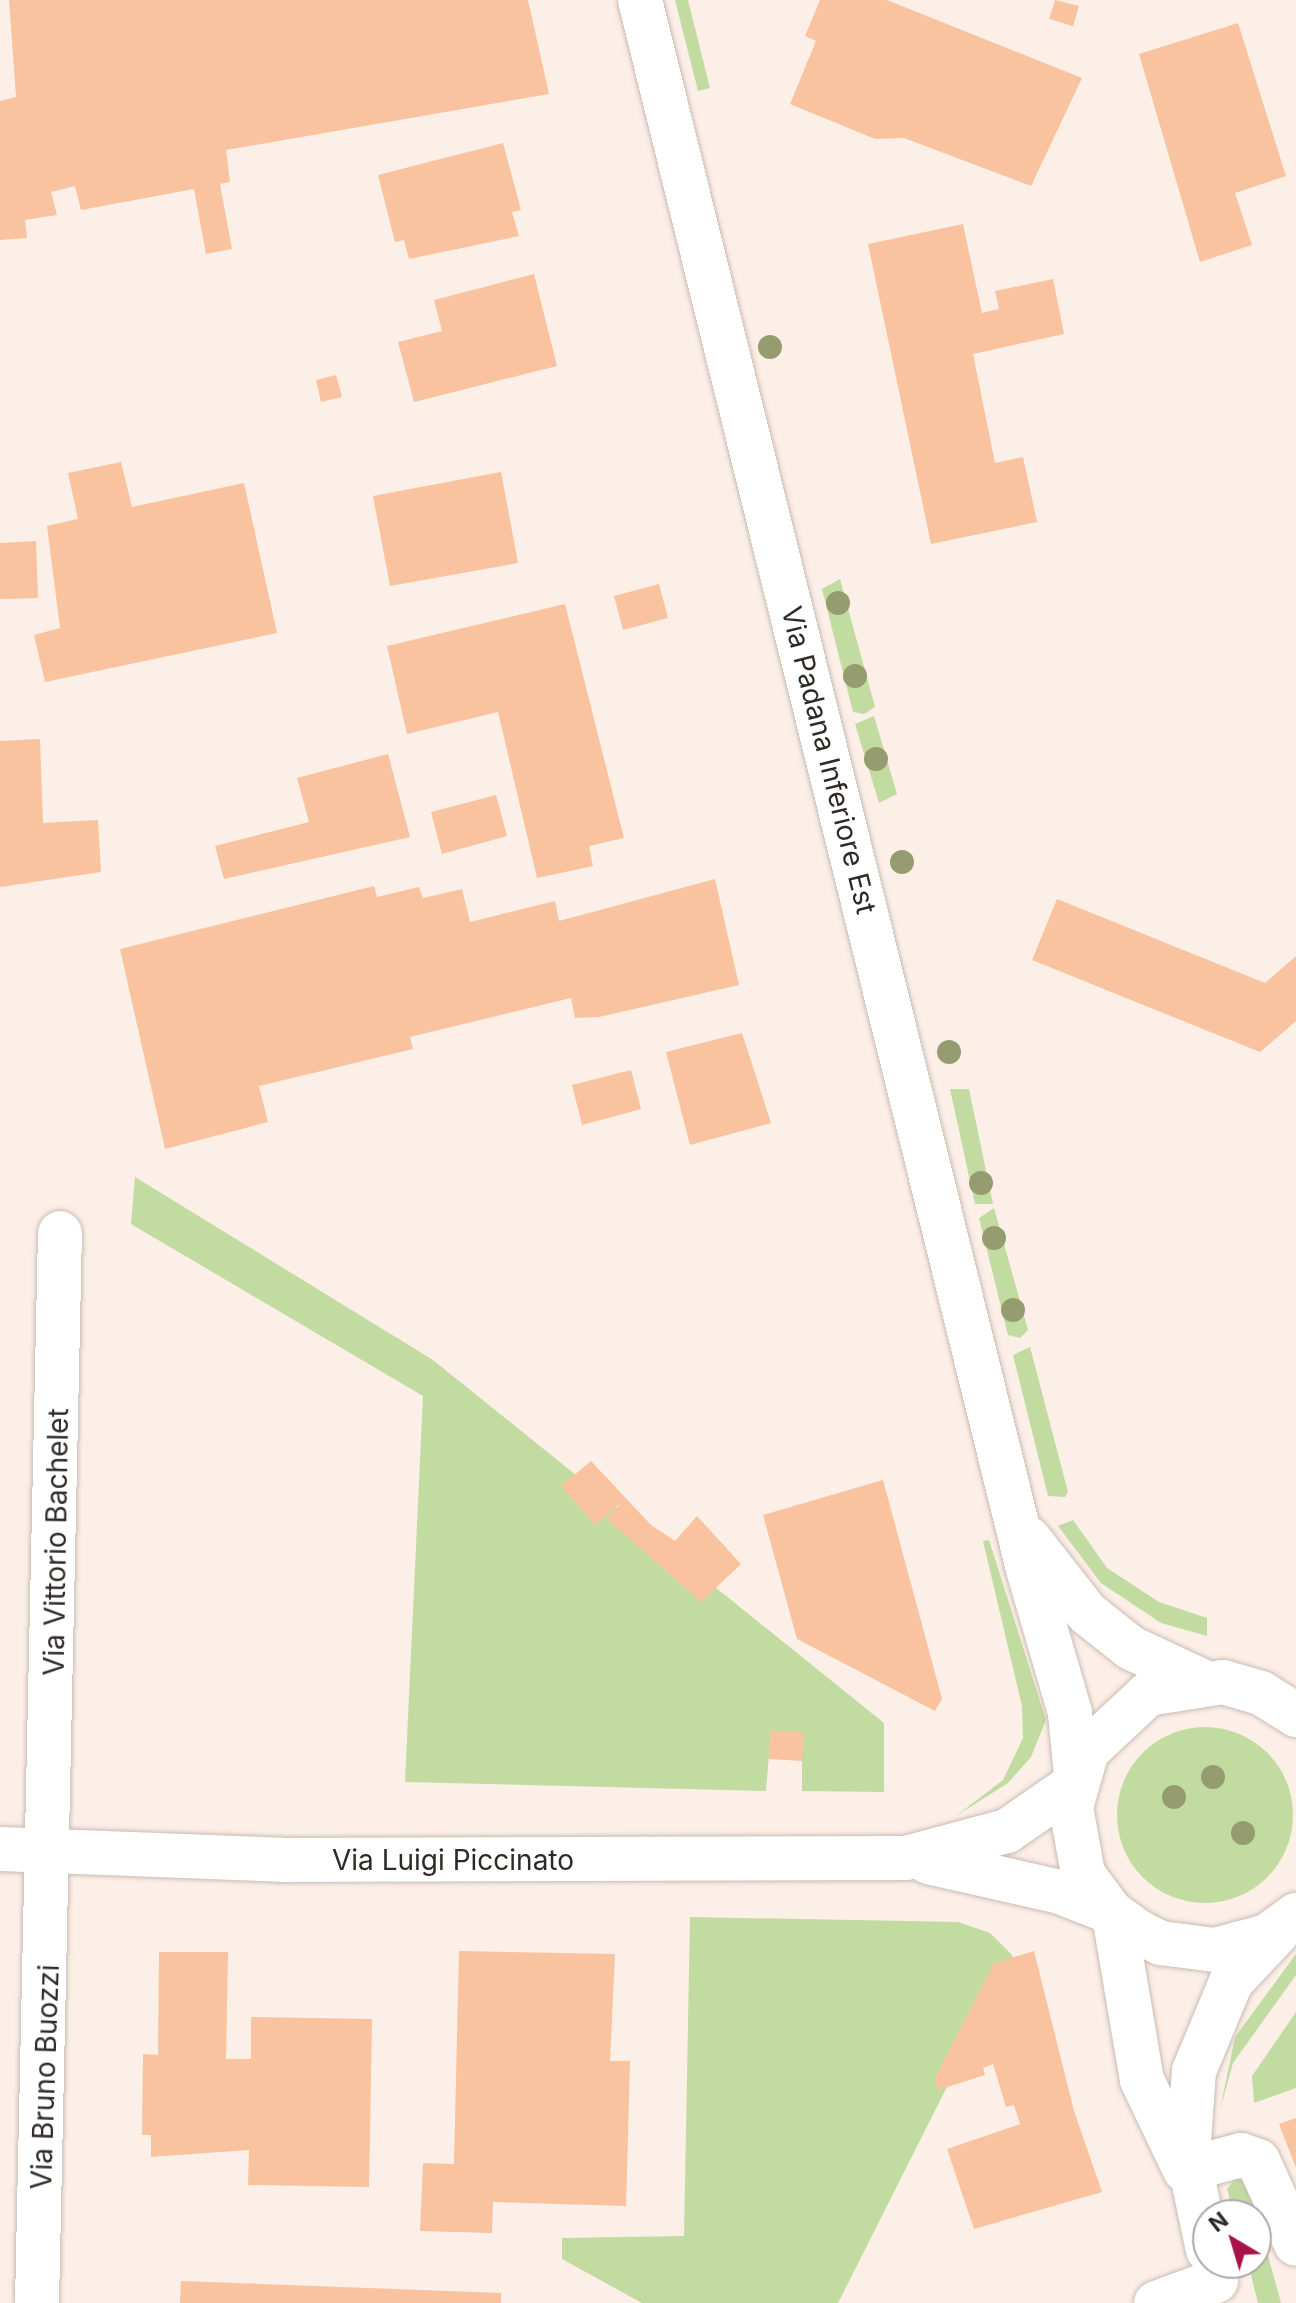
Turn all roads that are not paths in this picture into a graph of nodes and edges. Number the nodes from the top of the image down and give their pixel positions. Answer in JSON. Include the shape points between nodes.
{"nodes":[{"id":1,"x":640,"y":0,"type":"edge"},
{"id":2,"x":60,"y":1233,"type":"dead end"},
{"id":3,"x":1019,"y":1519,"type":"junction"},
{"id":4,"x":1202,"y":1681,"type":"junction"},
{"id":5,"x":1284,"y":1705,"type":"edge"},
{"id":6,"x":1076,"y":1781,"type":"junction"},
{"id":7,"x":0,"y":1849,"type":"edge"},
{"id":8,"x":52,"y":1851,"type":"junction"},
{"id":9,"x":906,"y":1858,"type":"junction"},
{"id":10,"x":1112,"y":1914,"type":"junction"},
{"id":11,"x":1293,"y":1918,"type":"edge"},
{"id":12,"x":1190,"y":2178,"type":"junction"},
{"id":13,"x":1195,"y":2199,"type":"edge"},
{"id":14,"x":1296,"y":2244,"type":"edge"},
{"id":15,"x":1204,"y":2279,"type":"edge"},
{"id":16,"x":37,"y":2303,"type":"edge"},
{"id":17,"x":1156,"y":2303,"type":"edge"}],
"edges":[{"from":1,"to":3,"type":"street","name":"Via Padana Inferiore Est"},
{"from":2,"to":8,"type":"street","name":"Via Vittorio Bachelet"},
{"from":3,"to":4,"type":"street","name":"Via Padana Inferiore Est","via":[[1087,1613],[1131,1648]]},
{"from":3,"to":6,"type":"street","name":"Via Padana Inferiore Est","via":[[1070,1713]]},
{"from":4,"to":5,"type":"street"},
{"from":4,"to":6,"type":"street","via":[[1148,1694],[1124,1709],[1087,1751]]},
{"from":6,"to":9,"type":"street","name":"Via Luigi Piccinato","via":[[1007,1831]]},
{"from":6,"to":10,"type":"street","name":"Via Padana Inferiore Est","via":[[1076,1852]]},
{"from":7,"to":8,"type":"street","name":"Via Luigi Piccinato"},
{"from":8,"to":9,"type":"street","name":"Via Luigi Piccinato","via":[[282,1860]]},
{"from":8,"to":16,"type":"street","name":"Via Bruno Buozzi"},
{"from":9,"to":10,"type":"street","name":"Via Luigi Piccinato","via":[[1047,1888]]},
{"from":10,"to":11,"type":"street","name":"Via Luigi Piccinato","via":[[1161,1943],[1215,1950],[1267,1936]]},
{"from":10,"to":12,"type":"street","via":[[1142,2080]]},
{"from":11,"to":12,"type":"street","via":[[1231,1982],[1201,2043],[1189,2105]]},
{"from":12,"to":13,"type":"street"},
{"from":12,"to":14,"type":"street","via":[[1241,2155],[1258,2161]]},
{"from":15,"to":17,"type":"street"}]}
